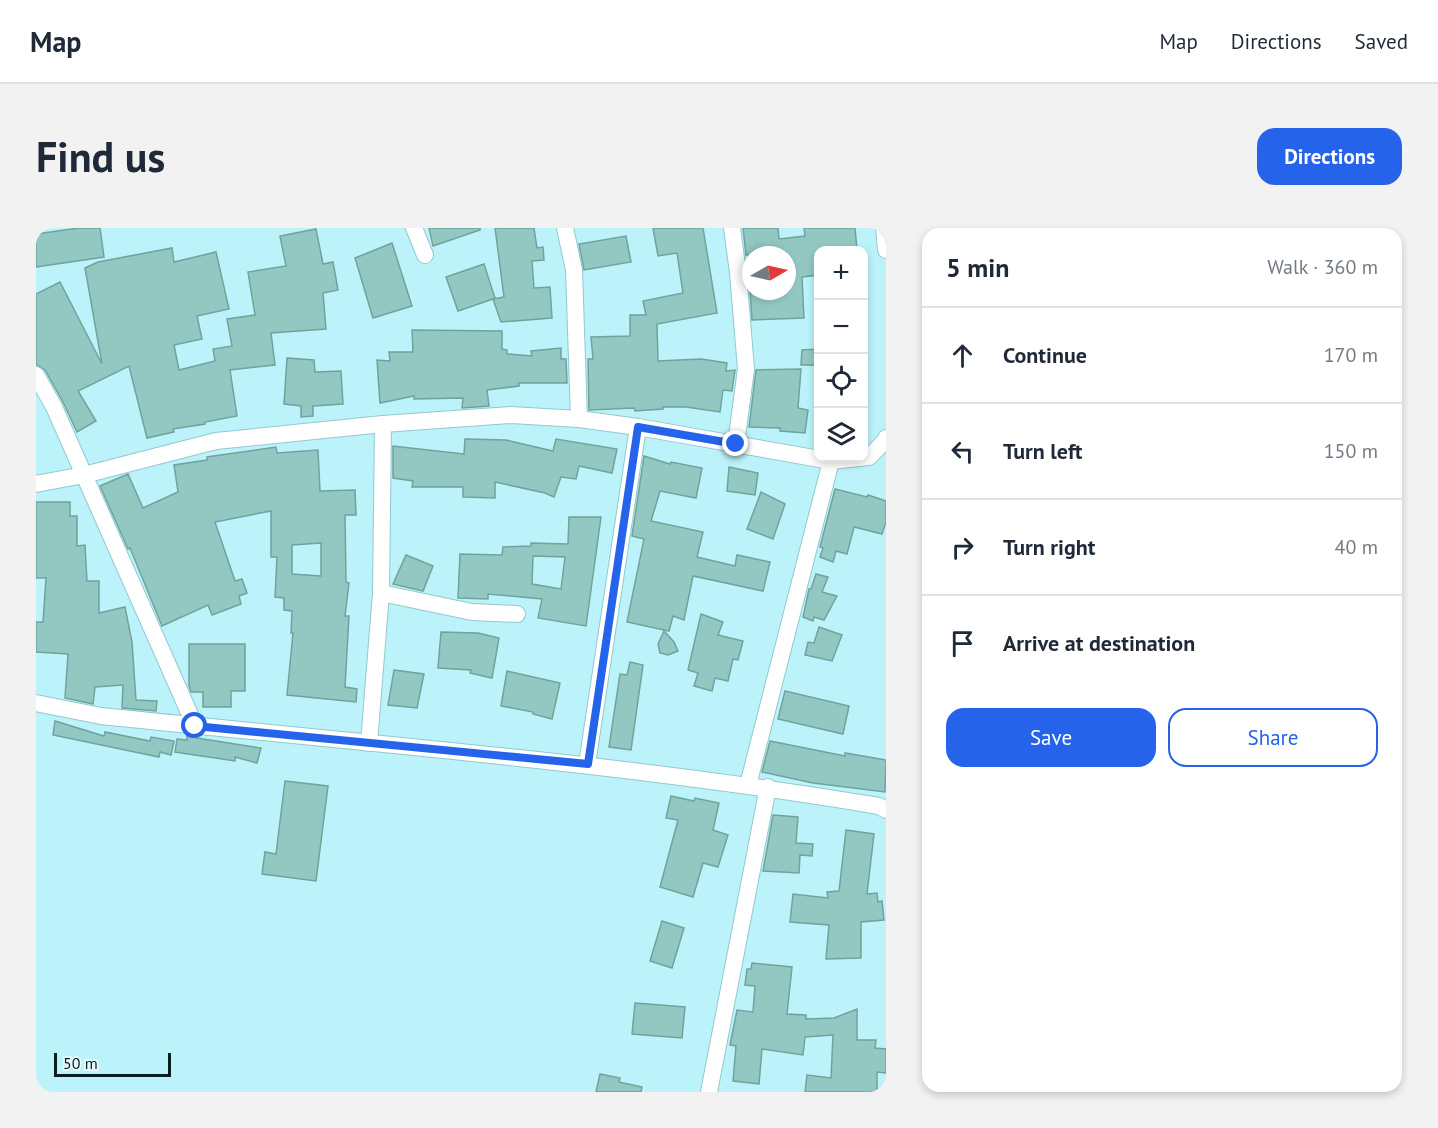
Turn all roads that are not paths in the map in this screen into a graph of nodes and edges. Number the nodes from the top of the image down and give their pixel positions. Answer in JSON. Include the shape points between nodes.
{"nodes":[{"id":1,"x":414,"y":228,"type":"edge"},
{"id":2,"x":565,"y":228,"type":"edge"},
{"id":3,"x":732,"y":228,"type":"edge"},
{"id":4,"x":884,"y":228,"type":"edge"},
{"id":5,"x":886,"y":250,"type":"edge"},
{"id":6,"x":425,"y":255,"type":"dead end"},
{"id":7,"x":36,"y":375,"type":"edge"},
{"id":8,"x":579,"y":419,"type":"junction"},
{"id":9,"x":383,"y":424,"type":"junction"},
{"id":10,"x":638,"y":427,"type":"junction"},
{"id":11,"x":886,"y":438,"type":"edge"},
{"id":12,"x":736,"y":444,"type":"junction"},
{"id":13,"x":868,"y":457,"type":"edge"},
{"id":14,"x":814,"y":458,"type":"edge"},
{"id":15,"x":831,"y":462,"type":"edge"},
{"id":16,"x":84,"y":475,"type":"junction"},
{"id":17,"x":36,"y":484,"type":"edge"},
{"id":18,"x":381,"y":592,"type":"junction"},
{"id":19,"x":518,"y":614,"type":"dead end"},
{"id":20,"x":36,"y":703,"type":"edge"},
{"id":21,"x":195,"y":726,"type":"junction"},
{"id":22,"x":369,"y":743,"type":"junction"},
{"id":23,"x":588,"y":764,"type":"junction"},
{"id":24,"x":748,"y":785,"type":"junction"},
{"id":25,"x":768,"y":788,"type":"junction"},
{"id":26,"x":884,"y":807,"type":"edge"},
{"id":27,"x":709,"y":1092,"type":"edge"}],
"edges":[{"from":1,"to":6,"type":"street"},
{"from":2,"to":8,"type":"street","via":[[574,270]]},
{"from":3,"to":12,"type":"street","via":[[746,369]]},
{"from":4,"to":5,"type":"street"},
{"from":7,"to":16,"type":"street"},
{"from":8,"to":9,"type":"street","via":[[511,415]]},
{"from":8,"to":10,"type":"street"},
{"from":9,"to":16,"type":"street","via":[[216,441]]},
{"from":9,"to":18,"type":"street"},
{"from":10,"to":12,"type":"street"},
{"from":10,"to":23,"type":"street"},
{"from":11,"to":13,"type":"street"},
{"from":12,"to":14,"type":"street"},
{"from":15,"to":24,"type":"street"},
{"from":16,"to":17,"type":"street"},
{"from":16,"to":21,"type":"street"},
{"from":18,"to":19,"type":"street","via":[[472,612]]},
{"from":18,"to":22,"type":"street"},
{"from":20,"to":21,"type":"street","via":[[101,716]]},
{"from":21,"to":22,"type":"street"},
{"from":22,"to":23,"type":"street"},
{"from":23,"to":24,"type":"street"},
{"from":24,"to":25,"type":"street"},
{"from":25,"to":26,"type":"street"},
{"from":25,"to":27,"type":"street"}]}
